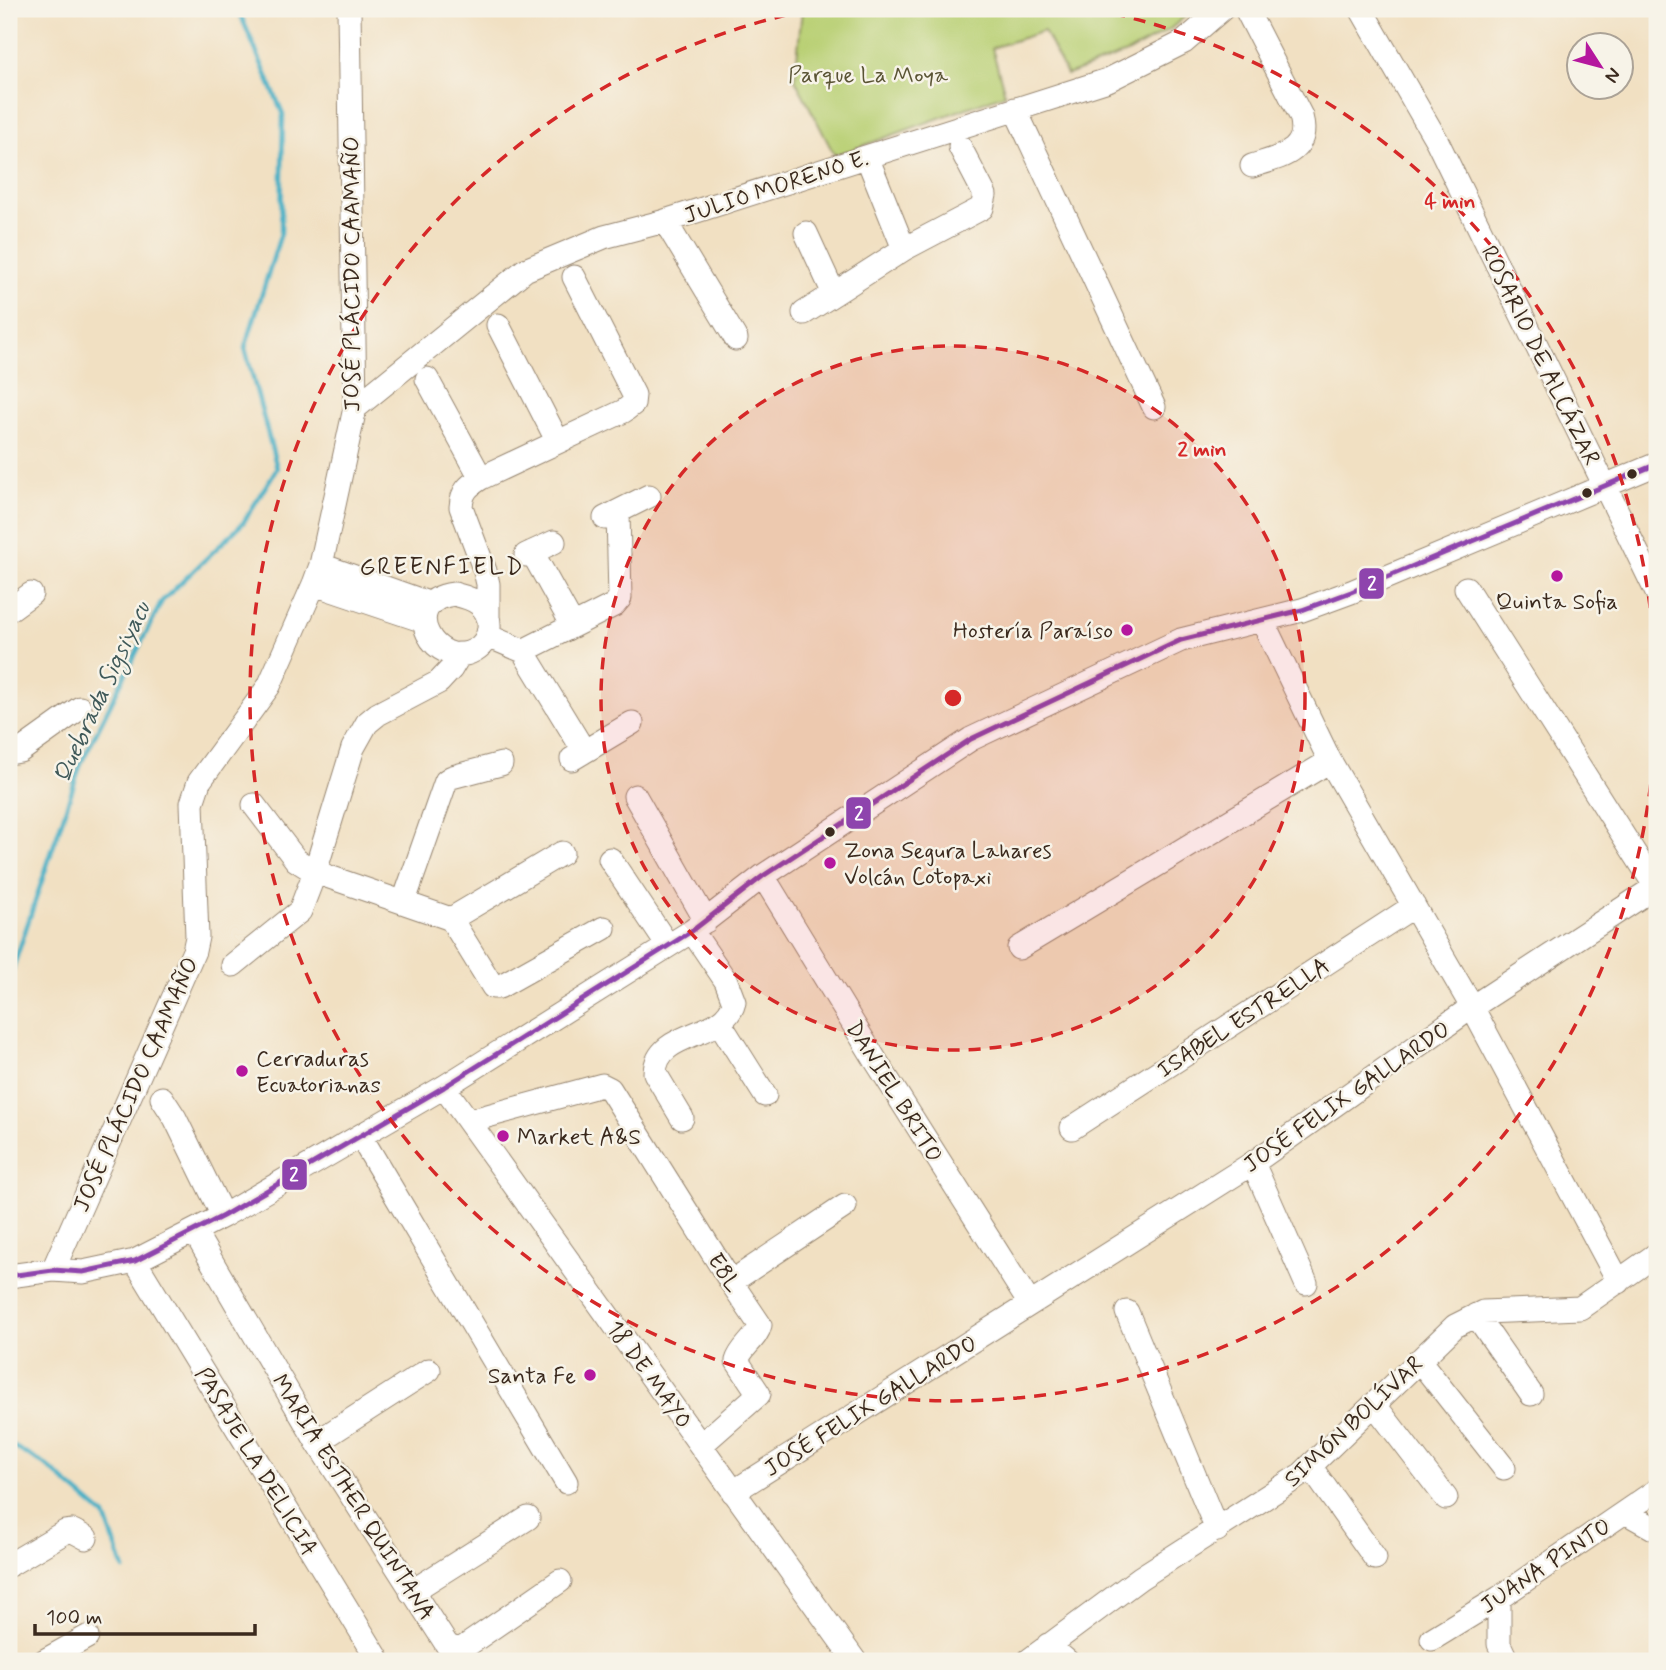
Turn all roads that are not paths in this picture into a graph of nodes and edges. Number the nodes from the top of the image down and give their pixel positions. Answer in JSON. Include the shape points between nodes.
{"nodes":[{"id":1,"x":349,"y":9,"type":"edge"},
{"id":2,"x":1222,"y":9,"type":"edge"},
{"id":3,"x":1246,"y":9,"type":"edge"},
{"id":4,"x":1362,"y":9,"type":"edge"},
{"id":5,"x":1015,"y":108,"type":"junction"},
{"id":6,"x":960,"y":147,"type":"dead end"},
{"id":7,"x":867,"y":157,"type":"junction"},
{"id":8,"x":1252,"y":166,"type":"dead end"},
{"id":9,"x":665,"y":221,"type":"junction"},
{"id":10,"x":806,"y":233,"type":"dead end"},
{"id":11,"x":904,"y":249,"type":"junction"},
{"id":12,"x":574,"y":277,"type":"dead end"},
{"id":13,"x":834,"y":294,"type":"junction"},
{"id":14,"x":804,"y":313,"type":"dead end"},
{"id":15,"x":498,"y":325,"type":"dead end"},
{"id":16,"x":736,"y":339,"type":"dead end"},
{"id":17,"x":427,"y":379,"type":"dead end"},
{"id":18,"x":1154,"y":407,"type":"dead end"},
{"id":19,"x":355,"y":408,"type":"junction"},
{"id":20,"x":558,"y":442,"type":"junction"},
{"id":21,"x":1657,"y":464,"type":"edge"},
{"id":22,"x":481,"y":478,"type":"junction"},
{"id":23,"x":1605,"y":485,"type":"junction"},
{"id":24,"x":649,"y":496,"type":"dead end"},
{"id":25,"x":554,"y":542,"type":"dead end"},
{"id":26,"x":318,"y":574,"type":"junction"},
{"id":27,"x":1466,"y":588,"type":"dead end"},
{"id":28,"x":480,"y":592,"type":"junction"},
{"id":29,"x":1657,"y":593,"type":"edge"},
{"id":30,"x":31,"y":594,"type":"dead end"},
{"id":31,"x":9,"y":610,"type":"edge"},
{"id":32,"x":427,"y":612,"type":"junction"},
{"id":33,"x":1262,"y":620,"type":"junction"},
{"id":34,"x":488,"y":626,"type":"junction"},
{"id":35,"x":573,"y":626,"type":"junction"},
{"id":36,"x":523,"y":651,"type":"junction"},
{"id":37,"x":460,"y":654,"type":"junction"},
{"id":38,"x":80,"y":708,"type":"dead end"},
{"id":39,"x":632,"y":723,"type":"dead end"},
{"id":40,"x":9,"y":753,"type":"edge"},
{"id":41,"x":1331,"y":761,"type":"junction"},
{"id":42,"x":501,"y":764,"type":"dead end"},
{"id":43,"x":635,"y":796,"type":"dead end"},
{"id":44,"x":254,"y":805,"type":"dead end"},
{"id":45,"x":562,"y":853,"type":"dead end"},
{"id":46,"x":610,"y":859,"type":"dead end"},
{"id":47,"x":315,"y":872,"type":"junction"},
{"id":48,"x":763,"y":876,"type":"junction"},
{"id":49,"x":1657,"y":886,"type":"edge"},
{"id":50,"x":404,"y":901,"type":"junction"},
{"id":51,"x":1414,"y":906,"type":"junction"},
{"id":52,"x":451,"y":919,"type":"junction"},
{"id":53,"x":699,"y":926,"type":"junction"},
{"id":54,"x":604,"y":928,"type":"dead end"},
{"id":55,"x":668,"y":946,"type":"junction"},
{"id":56,"x":1019,"y":948,"type":"dead end"},
{"id":57,"x":233,"y":965,"type":"dead end"},
{"id":58,"x":1472,"y":1007,"type":"junction"},
{"id":59,"x":719,"y":1022,"type":"junction"},
{"id":60,"x":444,"y":1087,"type":"junction"},
{"id":61,"x":765,"y":1095,"type":"dead end"},
{"id":62,"x":162,"y":1098,"type":"dead end"},
{"id":63,"x":682,"y":1118,"type":"dead end"},
{"id":64,"x":469,"y":1121,"type":"junction"},
{"id":65,"x":1072,"y":1128,"type":"dead end"},
{"id":66,"x":361,"y":1137,"type":"junction"},
{"id":67,"x":1253,"y":1163,"type":"junction"},
{"id":68,"x":845,"y":1206,"type":"dead end"},
{"id":69,"x":223,"y":1216,"type":"junction"},
{"id":70,"x":194,"y":1231,"type":"junction"},
{"id":71,"x":1657,"y":1254,"type":"edge"},
{"id":72,"x":135,"y":1261,"type":"junction"},
{"id":73,"x":53,"y":1270,"type":"junction"},
{"id":74,"x":9,"y":1276,"type":"edge"},
{"id":75,"x":731,"y":1282,"type":"junction"},
{"id":76,"x":1619,"y":1282,"type":"junction"},
{"id":77,"x":1306,"y":1283,"type":"dead end"},
{"id":78,"x":1030,"y":1304,"type":"junction"},
{"id":79,"x":1127,"y":1312,"type":"dead end"},
{"id":80,"x":1476,"y":1315,"type":"junction"},
{"id":81,"x":1419,"y":1360,"type":"junction"},
{"id":82,"x":429,"y":1370,"type":"dead end"},
{"id":83,"x":1531,"y":1394,"type":"dead end"},
{"id":84,"x":1374,"y":1404,"type":"junction"},
{"id":85,"x":317,"y":1442,"type":"junction"},
{"id":86,"x":701,"y":1445,"type":"junction"},
{"id":87,"x":1310,"y":1466,"type":"junction"},
{"id":88,"x":1504,"y":1468,"type":"dead end"},
{"id":89,"x":566,"y":1482,"type":"dead end"},
{"id":90,"x":1657,"y":1490,"type":"edge"},
{"id":91,"x":733,"y":1492,"type":"junction"},
{"id":92,"x":1446,"y":1498,"type":"dead end"},
{"id":93,"x":1625,"y":1512,"type":"junction"},
{"id":94,"x":528,"y":1518,"type":"dead end"},
{"id":95,"x":1217,"y":1530,"type":"junction"},
{"id":96,"x":1657,"y":1530,"type":"edge"},
{"id":97,"x":86,"y":1538,"type":"dead end"},
{"id":98,"x":1375,"y":1558,"type":"dead end"},
{"id":99,"x":9,"y":1564,"type":"edge"},
{"id":100,"x":560,"y":1581,"type":"dead end"},
{"id":101,"x":411,"y":1592,"type":"junction"},
{"id":102,"x":1499,"y":1598,"type":"junction"},
{"id":103,"x":87,"y":1637,"type":"dead end"},
{"id":104,"x":1432,"y":1639,"type":"dead end"},
{"id":105,"x":1048,"y":1645,"type":"junction"},
{"id":106,"x":44,"y":1661,"type":"edge"},
{"id":107,"x":379,"y":1661,"type":"edge"},
{"id":108,"x":855,"y":1661,"type":"edge"},
{"id":109,"x":1028,"y":1661,"type":"edge"},
{"id":110,"x":1067,"y":1661,"type":"edge"},
{"id":111,"x":1507,"y":1661,"type":"edge"}],
"edges":[{"from":1,"to":19,"type":"street","name":"JOSÉ PLÁCIDO CAAMAÑO"},
{"from":2,"to":5,"type":"street","name":"JULIO MORENO E.","via":[[1184,42],[1108,80]]},
{"from":3,"to":8,"type":"street","via":[[1305,129],[1292,150]]},
{"from":4,"to":23,"type":"street","name":"ROSARIO DE ALCÁZAR","via":[[1437,141]]},
{"from":5,"to":7,"type":"street","name":"JULIO MORENO E."},
{"from":5,"to":18,"type":"street"},
{"from":6,"to":11,"type":"street","via":[[985,195],[982,208]]},
{"from":7,"to":9,"type":"street","name":"JULIO MORENO E."},
{"from":7,"to":11,"type":"street"},
{"from":9,"to":16,"type":"street"},
{"from":9,"to":19,"type":"street","name":"JULIO MORENO E.","via":[[604,237],[525,270]]},
{"from":10,"to":13,"type":"street"},
{"from":11,"to":13,"type":"street"},
{"from":12,"to":20,"type":"street","via":[[634,395],[633,404],[624,411]]},
{"from":13,"to":14,"type":"street"},
{"from":15,"to":20,"type":"street"},
{"from":17,"to":22,"type":"street"},
{"from":19,"to":26,"type":"street","name":"JOSÉ PLÁCIDO CAAMAÑO"},
{"from":20,"to":22,"type":"street"},
{"from":21,"to":23,"type":"street"},
{"from":22,"to":28,"type":"street","via":[[461,496]]},
{"from":23,"to":29,"type":"street","name":"ROSARIO DE ALCÁZAR"},
{"from":23,"to":33,"type":"street","via":[[1351,592]]},
{"from":24,"to":35,"type":"street","via":[[611,515],[620,598]]},
{"from":25,"to":35,"type":"street","via":[[529,553]]},
{"from":26,"to":32,"type":"street"},
{"from":26,"to":73,"type":"street","name":"JOSÉ PLÁCIDO CAAMAÑO","via":[[269,686],[199,782],[192,803],[194,951]]},
{"from":27,"to":49,"type":"street","name":"JOSÉ FELIX GALLARDO"},
{"from":28,"to":32,"type":"street","via":[[437,598]]},
{"from":28,"to":34,"type":"street"},
{"from":30,"to":31,"type":"street"},
{"from":32,"to":37,"type":"street","via":[[429,638]]},
{"from":33,"to":41,"type":"street"},
{"from":33,"to":48,"type":"street","via":[[1181,640],[971,739]]},
{"from":34,"to":36,"type":"street"},
{"from":34,"to":37,"type":"street","via":[[477,649]]},
{"from":35,"to":36,"type":"street"},
{"from":36,"to":39,"type":"street","via":[[577,755]]},
{"from":37,"to":47,"type":"street","via":[[439,682],[378,714],[360,733]]},
{"from":38,"to":40,"type":"street","via":[[20,751]]},
{"from":41,"to":51,"type":"street"},
{"from":41,"to":56,"type":"street"},
{"from":42,"to":50,"type":"street","via":[[446,781]]},
{"from":43,"to":53,"type":"street"},
{"from":44,"to":47,"type":"street","via":[[296,860]]},
{"from":45,"to":52,"type":"street"},
{"from":46,"to":55,"type":"street"},
{"from":47,"to":50,"type":"street"},
{"from":47,"to":57,"type":"street","via":[[300,911]]},
{"from":48,"to":53,"type":"street"},
{"from":48,"to":78,"type":"street","name":"DANIEL BRITO"},
{"from":49,"to":58,"type":"street","name":"JOSÉ FELIX GALLARDO"},
{"from":50,"to":52,"type":"street"},
{"from":51,"to":58,"type":"street"},
{"from":51,"to":65,"type":"street","name":"ISABEL ESTRELLA"},
{"from":52,"to":54,"type":"street","via":[[493,987]]},
{"from":53,"to":55,"type":"street"},
{"from":53,"to":59,"type":"street","via":[[706,950],[733,995],[730,1013]]},
{"from":55,"to":60,"type":"street"},
{"from":58,"to":67,"type":"street","name":"JOSÉ FELIX GALLARDO"},
{"from":58,"to":76,"type":"street"},
{"from":59,"to":61,"type":"street"},
{"from":59,"to":63,"type":"street","via":[[658,1056],[655,1073]]},
{"from":60,"to":64,"type":"street","name":"18 DE MAYO"},
{"from":60,"to":66,"type":"street"},
{"from":62,"to":69,"type":"street"},
{"from":64,"to":75,"type":"street","name":"E8L","via":[[602,1085],[610,1089]]},
{"from":64,"to":86,"type":"street","name":"18 DE MAYO"},
{"from":66,"to":69,"type":"street"},
{"from":66,"to":89,"type":"street"},
{"from":67,"to":77,"type":"street"},
{"from":67,"to":78,"type":"street","name":"JOSÉ FELIX GALLARDO"},
{"from":68,"to":75,"type":"street"},
{"from":69,"to":70,"type":"street"},
{"from":70,"to":72,"type":"street"},
{"from":70,"to":85,"type":"street","name":"MARIA ESTHER QUINTANA"},
{"from":71,"to":76,"type":"street","name":"SIMÓN BOLÍVAR"},
{"from":72,"to":73,"type":"street","via":[[83,1272]]},
{"from":72,"to":107,"type":"street","name":"PASAJE LA DELICIA"},
{"from":73,"to":74,"type":"street"},
{"from":75,"to":86,"type":"street","name":"E8L","via":[[760,1325],[737,1361],[760,1394]]},
{"from":76,"to":80,"type":"street","name":"SIMÓN BOLÍVAR","via":[[1580,1308]]},
{"from":78,"to":91,"type":"street","name":"JOSÉ FELIX GALLARDO"},
{"from":79,"to":95,"type":"street"},
{"from":80,"to":81,"type":"street","name":"SIMÓN BOLÍVAR","via":[[1455,1326]]},
{"from":80,"to":83,"type":"street"},
{"from":81,"to":84,"type":"street","name":"SIMÓN BOLÍVAR"},
{"from":81,"to":88,"type":"street"},
{"from":82,"to":85,"type":"street"},
{"from":84,"to":87,"type":"street","name":"SIMÓN BOLÍVAR"},
{"from":84,"to":92,"type":"street"},
{"from":85,"to":101,"type":"street","name":"MARIA ESTHER QUINTANA"},
{"from":86,"to":91,"type":"street","name":"18 DE MAYO"},
{"from":87,"to":95,"type":"street","name":"SIMÓN BOLÍVAR"},
{"from":87,"to":98,"type":"street"},
{"from":90,"to":93,"type":"street","name":"JUANA PINTO"},
{"from":91,"to":108,"type":"street","name":"18 DE MAYO"},
{"from":93,"to":96,"type":"street"},
{"from":93,"to":102,"type":"street","name":"JUANA PINTO"},
{"from":94,"to":101,"type":"street"},
{"from":95,"to":105,"type":"street","name":"SIMÓN BOLÍVAR","via":[[1140,1578]]},
{"from":97,"to":99,"type":"street","via":[[65,1532]]},
{"from":100,"to":101,"type":"street","name":"MARIA ESTHER QUINTANA","via":[[463,1648],[455,1649],[447,1646]]},
{"from":102,"to":104,"type":"street","name":"JUANA PINTO"},
{"from":102,"to":111,"type":"street","via":[[1499,1644]]},
{"from":103,"to":106,"type":"street"},
{"from":105,"to":109,"type":"street","name":"SIMÓN BOLÍVAR"},
{"from":105,"to":110,"type":"street"}]}
